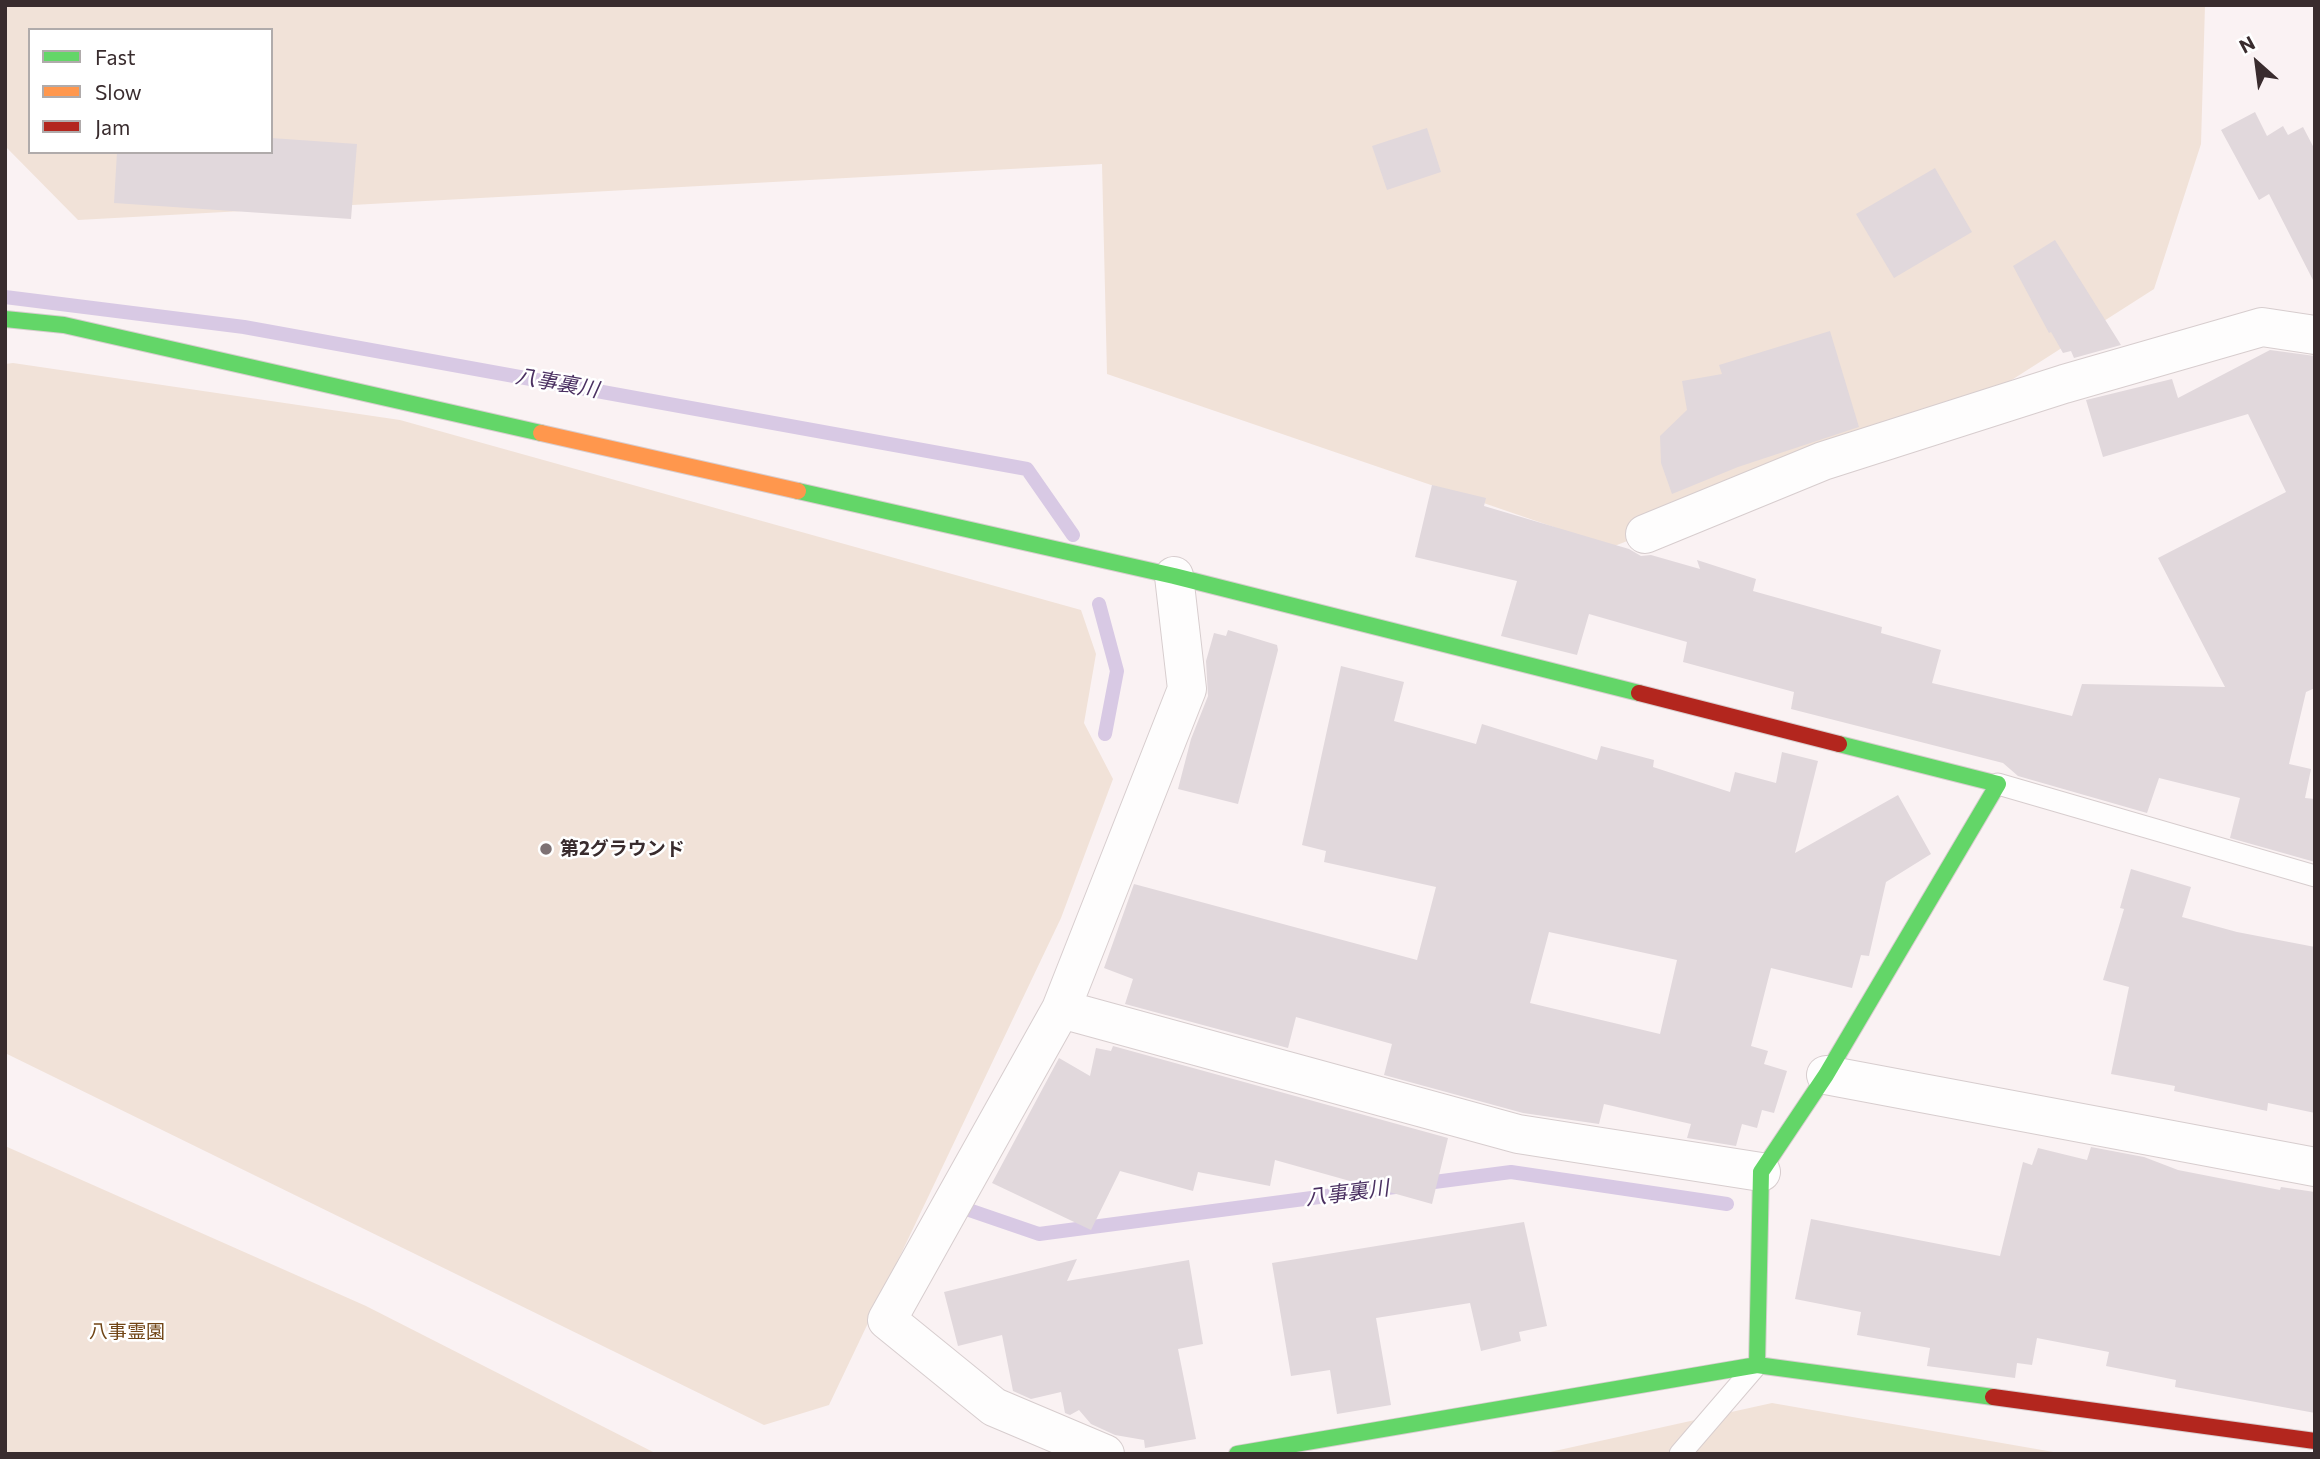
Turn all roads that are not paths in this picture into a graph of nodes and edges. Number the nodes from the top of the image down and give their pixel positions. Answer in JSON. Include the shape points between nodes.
{"nodes":[{"id":1,"x":5,"y":319,"type":"edge"},
{"id":2,"x":2313,"y":339,"type":"edge"},
{"id":3,"x":1645,"y":534,"type":"dead end"},
{"id":4,"x":1174,"y":576,"type":"junction"},
{"id":5,"x":1998,"y":785,"type":"junction"},
{"id":6,"x":2315,"y":876,"type":"edge"},
{"id":7,"x":1061,"y":1009,"type":"junction"},
{"id":8,"x":1826,"y":1076,"type":"junction"},
{"id":9,"x":2315,"y":1167,"type":"edge"},
{"id":10,"x":1761,"y":1172,"type":"junction"},
{"id":11,"x":1757,"y":1365,"type":"junction"},
{"id":12,"x":2315,"y":1441,"type":"edge"},
{"id":13,"x":1105,"y":1454,"type":"edge"},
{"id":14,"x":1237,"y":1454,"type":"edge"},
{"id":15,"x":1680,"y":1454,"type":"edge"}],
"edges":[{"from":1,"to":4,"type":"street","via":[[64,325]]},
{"from":2,"to":3,"type":"street","via":[[2262,327],[2064,384],[1823,461]]},
{"from":4,"to":5,"type":"street"},
{"from":4,"to":7,"type":"street","via":[[1187,689]]},
{"from":5,"to":6,"type":"lane"},
{"from":5,"to":8,"type":"street"},
{"from":7,"to":10,"type":"street","via":[[1518,1134]]},
{"from":7,"to":13,"type":"street","via":[[887,1320],[995,1407]]},
{"from":8,"to":9,"type":"street"},
{"from":8,"to":10,"type":"street"},
{"from":10,"to":11,"type":"street"},
{"from":11,"to":12,"type":"street"},
{"from":11,"to":14,"type":"street"},
{"from":11,"to":15,"type":"lane"}]}
